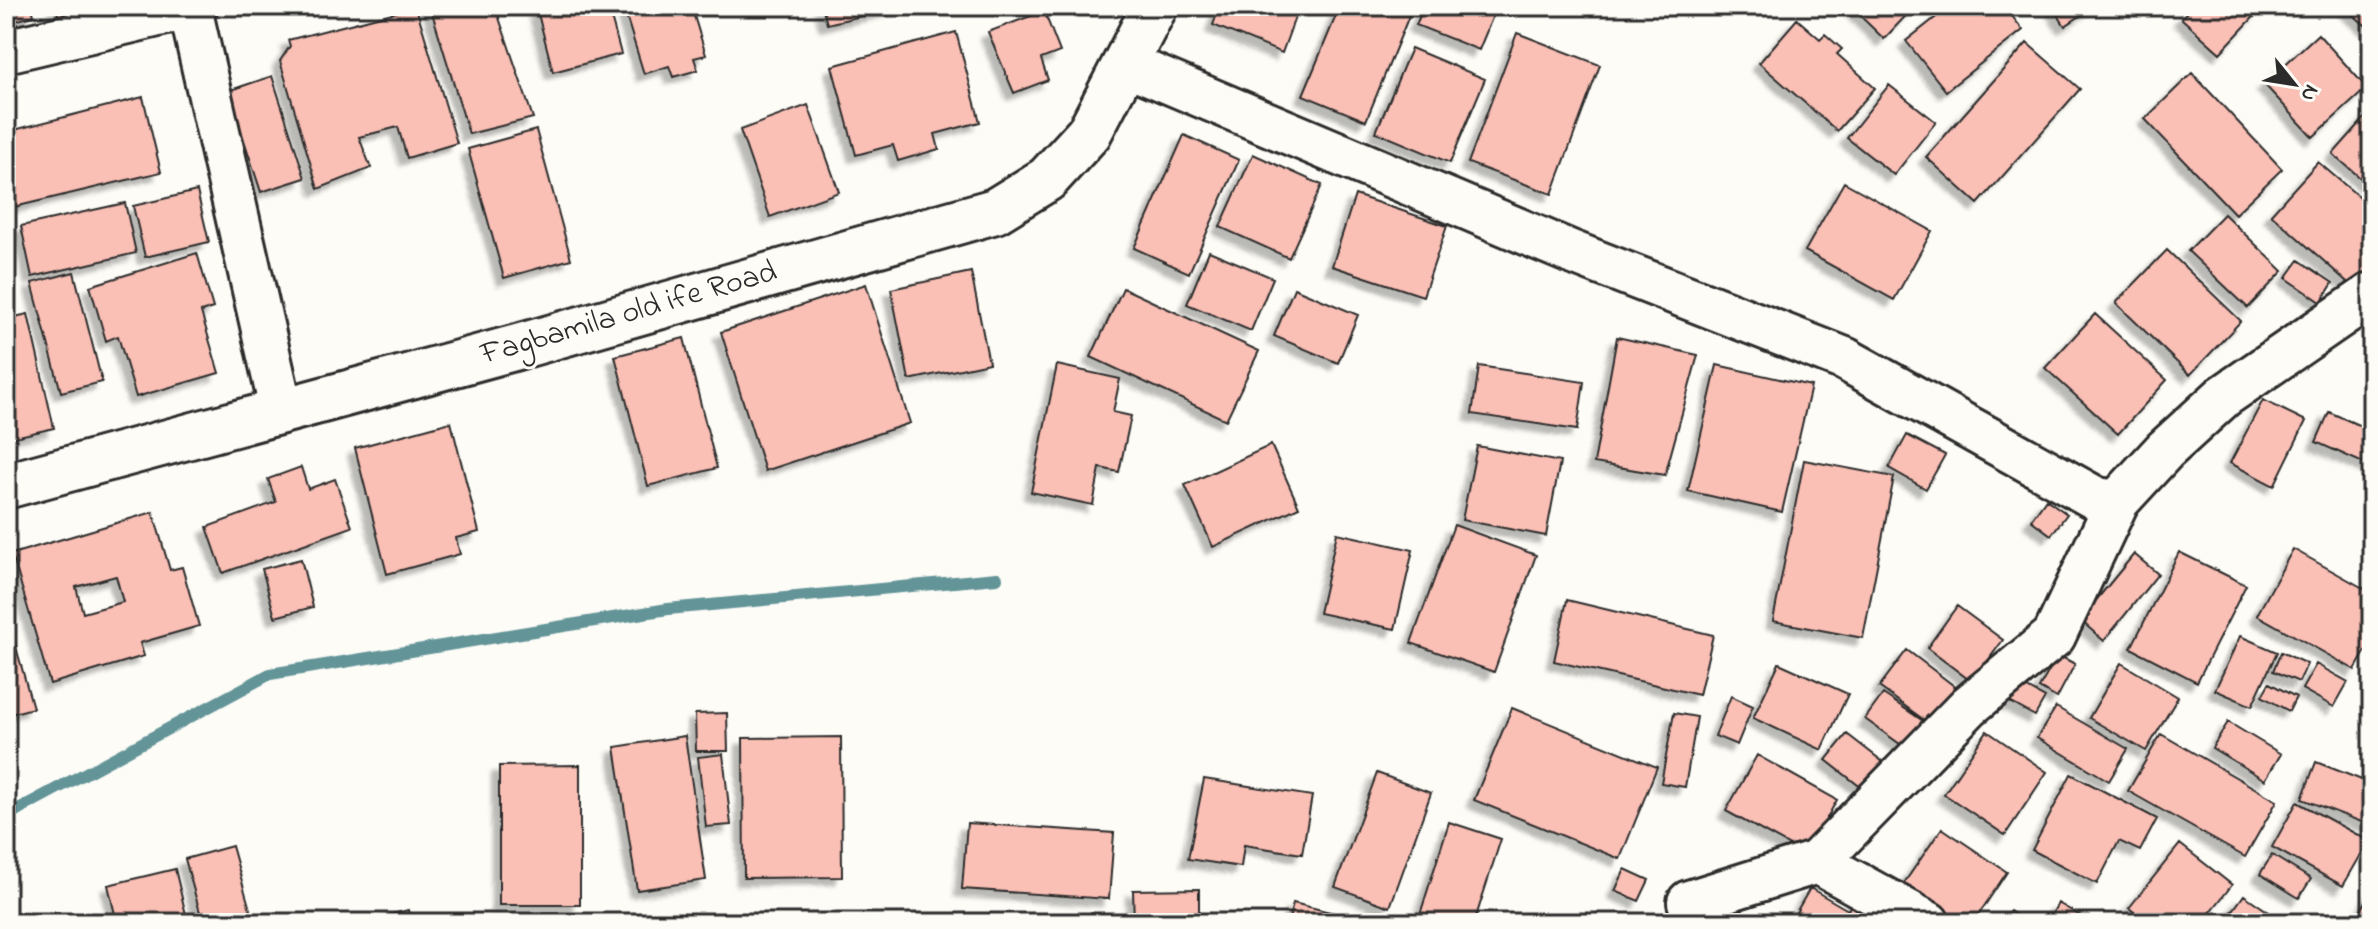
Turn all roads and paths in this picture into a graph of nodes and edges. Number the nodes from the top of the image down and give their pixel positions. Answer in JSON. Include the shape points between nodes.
{"nodes":[{"id":1,"x":1155,"y":6,"type":"edge"},
{"id":2,"x":193,"y":7,"type":"edge"},
{"id":3,"x":6,"y":51,"type":"edge"},
{"id":4,"x":1126,"y":64,"type":"junction"},
{"id":5,"x":2372,"y":294,"type":"edge"},
{"id":6,"x":281,"y":409,"type":"junction"},
{"id":7,"x":6,"y":486,"type":"edge"},
{"id":8,"x":2117,"y":502,"type":"junction"},
{"id":9,"x":1817,"y":862,"type":"junction"},
{"id":10,"x":1689,"y":902,"type":"dead end"},
{"id":11,"x":1928,"y":923,"type":"edge"}],
"edges":[{"from":1,"to":4,"type":"street","name":"Fagbamila old ife Road"},
{"from":2,"to":3,"type":"street"},
{"from":2,"to":6,"type":"street"},
{"from":4,"to":6,"type":"street","name":"Fagbamila old ife Road","via":[[1089,133],[1047,179],[995,211]]},
{"from":4,"to":8,"type":"street","via":[[1571,252],[1845,359],[2097,499]]},
{"from":5,"to":8,"type":"street","via":[[2224,396]]},
{"from":6,"to":7,"type":"street","name":"Fagbamila old ife Road"},
{"from":8,"to":9,"type":"street","via":[[2054,636],[1969,706]]},
{"from":9,"to":10,"type":"street"},
{"from":9,"to":11,"type":"street"}]}
